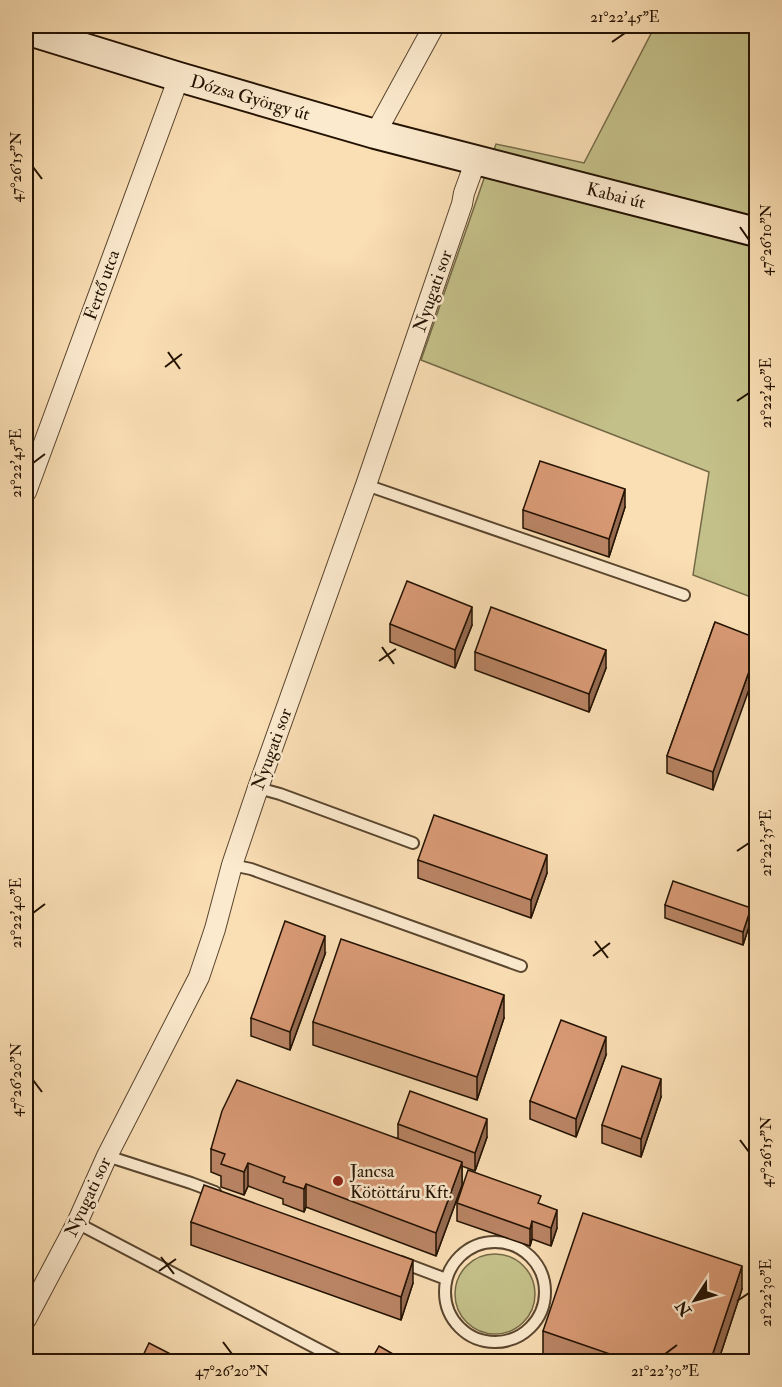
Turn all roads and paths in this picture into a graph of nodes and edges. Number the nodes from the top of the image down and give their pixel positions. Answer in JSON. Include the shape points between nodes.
{"nodes":[{"id":1,"x":434,"y":26,"type":"edge"},
{"id":2,"x":26,"y":30,"type":"edge"},
{"id":3,"x":179,"y":77,"type":"junction"},
{"id":4,"x":375,"y":134,"type":"junction"},
{"id":5,"x":476,"y":160,"type":"junction"},
{"id":6,"x":756,"y":232,"type":"edge"},
{"id":7,"x":366,"y":485,"type":"junction"},
{"id":8,"x":26,"y":492,"type":"edge"},
{"id":9,"x":684,"y":595,"type":"dead end"},
{"id":10,"x":258,"y":788,"type":"junction"},
{"id":11,"x":413,"y":843,"type":"dead end"},
{"id":12,"x":232,"y":865,"type":"junction"},
{"id":13,"x":521,"y":966,"type":"dead end"},
{"id":14,"x":107,"y":1156,"type":"junction"},
{"id":15,"x":224,"y":1195,"type":"edge"},
{"id":16,"x":77,"y":1223,"type":"junction"},
{"id":17,"x":390,"y":1258,"type":"edge"},
{"id":18,"x":446,"y":1279,"type":"junction"},
{"id":19,"x":26,"y":1319,"type":"edge"},
{"id":20,"x":337,"y":1359,"type":"dead end"}],
"edges":[{"from":1,"to":4,"type":"street"},
{"from":2,"to":3,"type":"main road","name":"Dózsa György út"},
{"from":3,"to":4,"type":"main road","name":"Dózsa György út"},
{"from":3,"to":8,"type":"street","name":"Fertő utca"},
{"from":4,"to":5,"type":"main road","name":"Dózsa György út"},
{"from":5,"to":6,"type":"main road","name":"Kabai út"},
{"from":5,"to":7,"type":"street","name":"Nyugati sor"},
{"from":7,"to":9,"type":"lane"},
{"from":7,"to":10,"type":"street","name":"Nyugati sor"},
{"from":10,"to":11,"type":"lane"},
{"from":10,"to":12,"type":"street","name":"Nyugati sor"},
{"from":12,"to":13,"type":"lane"},
{"from":12,"to":14,"type":"street","name":"Nyugati sor","via":[[199,977]]},
{"from":14,"to":15,"type":"lane"},
{"from":14,"to":16,"type":"street","name":"Nyugati sor"},
{"from":16,"to":19,"type":"street","name":"Nyugati sor"},
{"from":16,"to":20,"type":"lane"},
{"from":17,"to":18,"type":"lane"},
{"from":18,"to":18,"type":"lane","via":[[444,1297],[449,1315],[461,1330],[477,1340],[513,1340],[529,1330],[546,1297],[535,1262],[521,1249],[504,1242],[468,1249],[454,1262]]}]}
